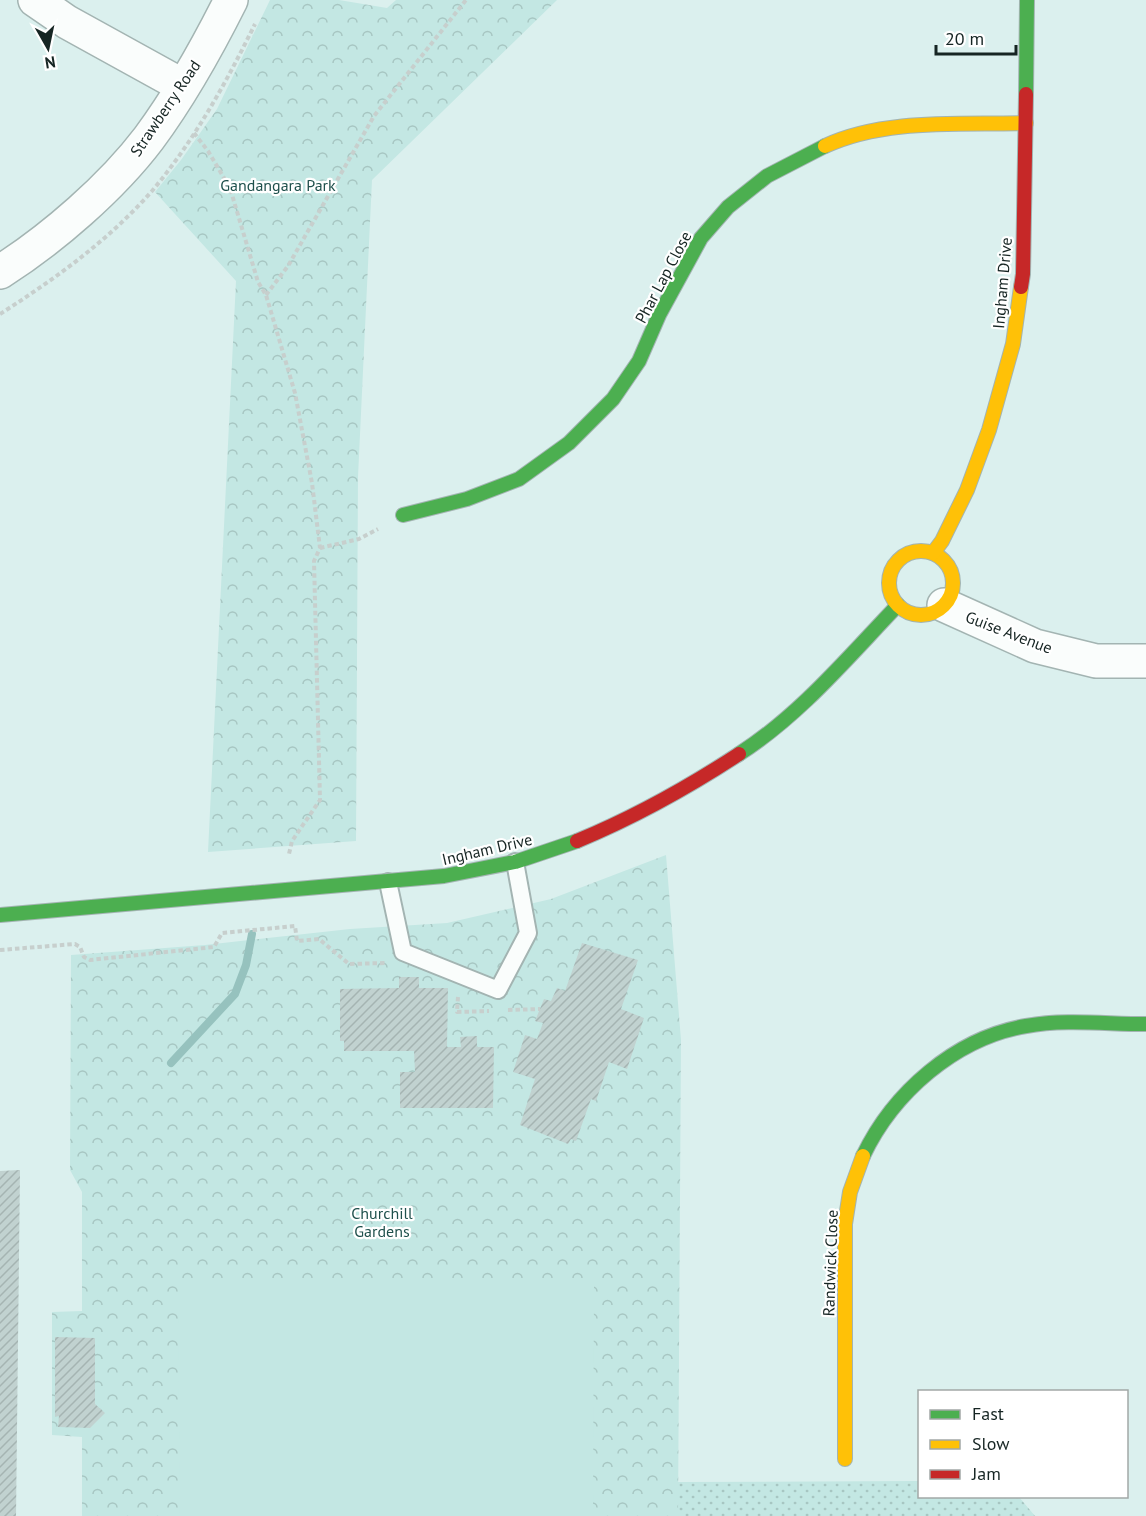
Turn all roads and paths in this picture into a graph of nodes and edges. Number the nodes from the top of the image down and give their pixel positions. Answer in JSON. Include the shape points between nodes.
{"nodes":[{"id":1,"x":35,"y":0,"type":"edge"},
{"id":2,"x":231,"y":0,"type":"edge"},
{"id":3,"x":466,"y":0,"type":"edge"},
{"id":4,"x":1027,"y":0,"type":"edge"},
{"id":5,"x":183,"y":86,"type":"junction"},
{"id":6,"x":1026,"y":123,"type":"junction"},
{"id":7,"x":194,"y":133,"type":"dead end"},
{"id":8,"x":0,"y":272,"type":"edge"},
{"id":9,"x":266,"y":295,"type":"junction"},
{"id":10,"x":403,"y":516,"type":"joint"},
{"id":11,"x":320,"y":548,"type":"junction"},
{"id":12,"x":933,"y":553,"type":"junction"},
{"id":13,"x":898,"y":604,"type":"junction"},
{"id":14,"x":944,"y":605,"type":"junction"},
{"id":15,"x":1146,"y":661,"type":"edge"},
{"id":16,"x":289,"y":854,"type":"dead end"},
{"id":17,"x":515,"y":862,"type":"junction"},
{"id":18,"x":388,"y":882,"type":"junction"},
{"id":19,"x":0,"y":915,"type":"edge"},
{"id":20,"x":256,"y":928,"type":"dead end"},
{"id":21,"x":0,"y":950,"type":"edge"},
{"id":22,"x":1146,"y":1024,"type":"edge"},
{"id":23,"x":845,"y":1459,"type":"dead end"}],
"edges":[{"from":1,"to":5,"type":"street"},
{"from":2,"to":5,"type":"street","name":"Strawberry Road"},
{"from":3,"to":9,"type":"path","via":[[374,116],[288,267]]},
{"from":4,"to":6,"type":"street","name":"Ingham Drive"},
{"from":5,"to":8,"type":"street","name":"Strawberry Road","via":[[149,138],[117,176],[70,219]]},
{"from":6,"to":10,"type":"street","name":"Phar Lap Close","via":[[890,127],[846,136],[767,176],[728,207],[701,238],[658,315],[639,361],[613,399],[569,443],[519,479],[467,499]]},
{"from":6,"to":12,"type":"street","name":"Ingham Drive","via":[[1023,274],[1013,344],[967,490]]},
{"from":7,"to":9,"type":"path","via":[[230,188],[258,282]]},
{"from":9,"to":11,"type":"path","via":[[295,393]]},
{"from":10,"to":11,"type":"path","via":[[359,539]]},
{"from":11,"to":16,"type":"path","via":[[314,561],[320,800],[292,841]]},
{"from":12,"to":13,"type":"street","via":[[913,552],[893,568],[889,582]]},
{"from":12,"to":14,"type":"street","via":[[947,563],[953,581]]},
{"from":13,"to":14,"type":"street","via":[[922,614]]},
{"from":13,"to":17,"type":"street","name":"Ingham Drive","via":[[817,690],[761,740],[689,787],[622,822]]},
{"from":14,"to":15,"type":"street","name":"Guise Avenue","via":[[1035,646],[1096,661]]},
{"from":17,"to":18,"type":"street","name":"Ingham Drive"},
{"from":17,"to":18,"type":"lane","via":[[528,933],[498,990],[403,952]]},
{"from":18,"to":19,"type":"street","name":"Ingham Drive"},
{"from":20,"to":21,"type":"path","via":[[222,933],[214,947],[90,960],[75,944]]},
{"from":22,"to":23,"type":"street","name":"Randwick Close","via":[[1041,1024],[973,1042],[914,1083],[890,1111],[868,1143],[853,1179],[846,1221]]}]}
